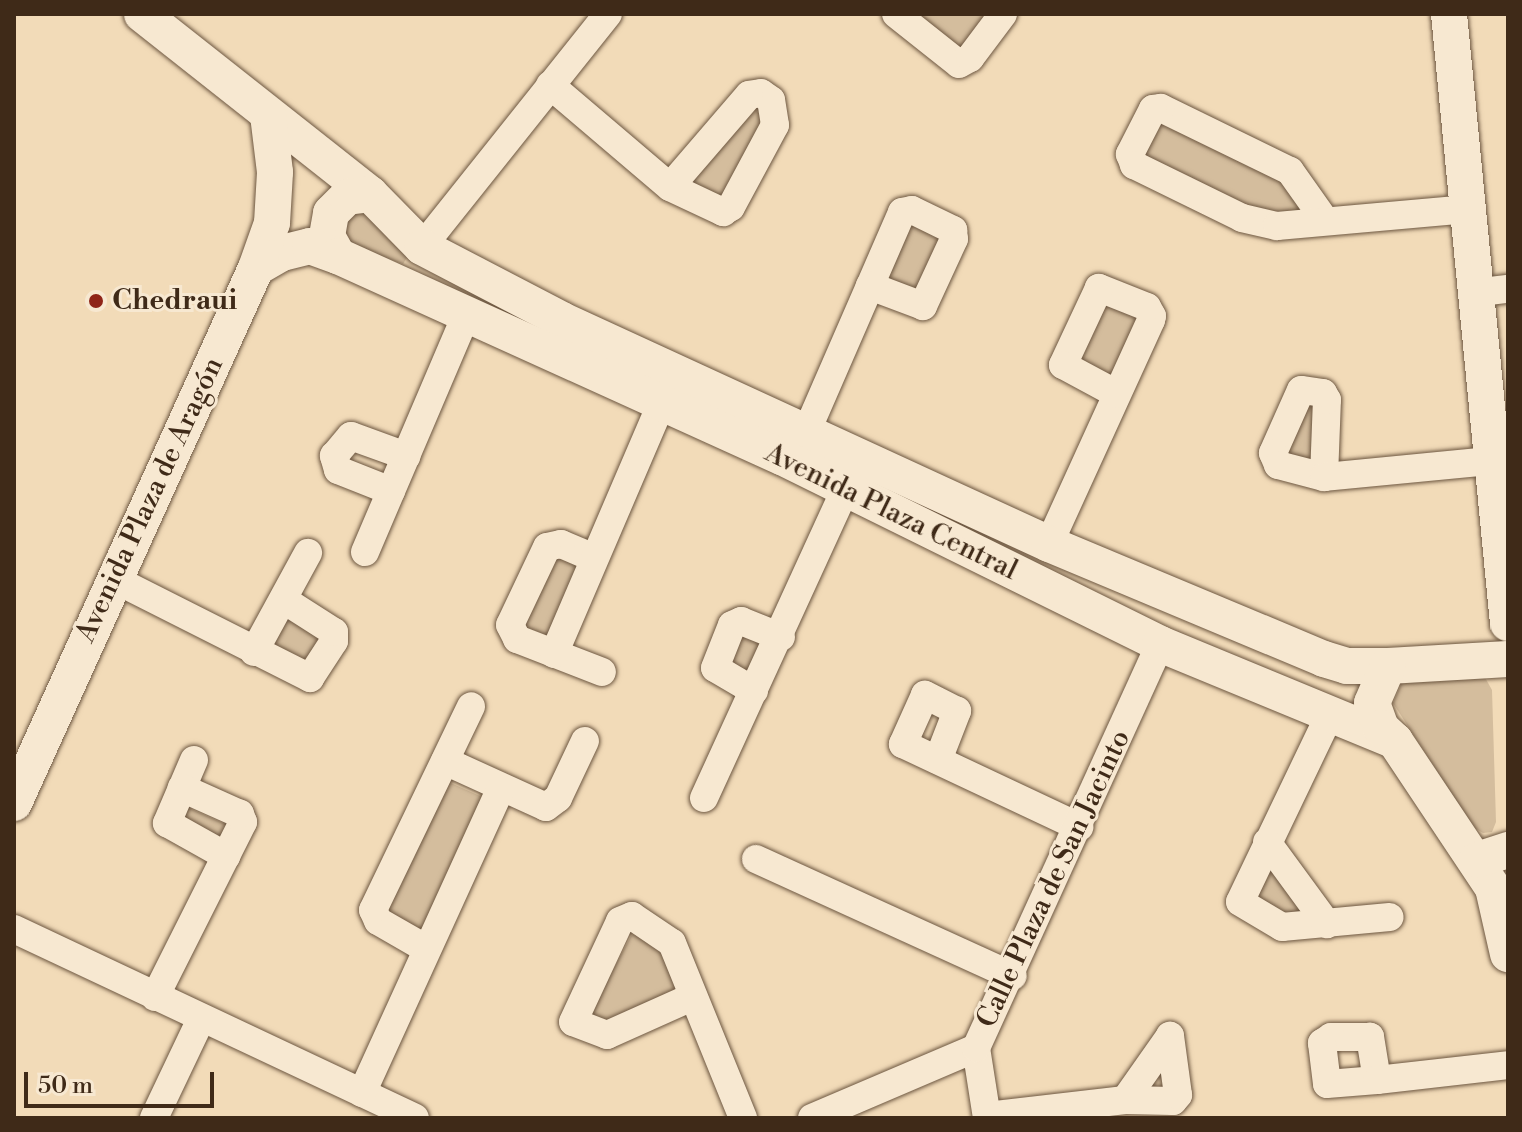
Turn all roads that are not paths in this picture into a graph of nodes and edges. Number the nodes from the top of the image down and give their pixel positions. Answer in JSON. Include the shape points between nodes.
{"nodes":[{"id":1,"x":142,"y":14,"type":"edge"},
{"id":2,"x":608,"y":14,"type":"edge"},
{"id":3,"x":896,"y":14,"type":"edge"},
{"id":4,"x":1003,"y":14,"type":"edge"},
{"id":5,"x":1449,"y":14,"type":"edge"},
{"id":6,"x":550,"y":85,"type":"junction"},
{"id":7,"x":268,"y":115,"type":"junction"},
{"id":8,"x":670,"y":187,"type":"dead end"},
{"id":9,"x":370,"y":194,"type":"junction"},
{"id":10,"x":1451,"y":211,"type":"junction"},
{"id":11,"x":1324,"y":219,"type":"junction"},
{"id":12,"x":422,"y":247,"type":"junction"},
{"id":13,"x":338,"y":256,"type":"junction"},
{"id":14,"x":256,"y":268,"type":"junction"},
{"id":15,"x":395,"y":280,"type":"junction"},
{"id":16,"x":870,"y":286,"type":"dead end"},
{"id":17,"x":1491,"y":291,"type":"edge"},
{"id":18,"x":466,"y":315,"type":"junction"},
{"id":19,"x":1117,"y":394,"type":"dead end"},
{"id":20,"x":654,"y":418,"type":"junction"},
{"id":21,"x":806,"y":433,"type":"junction"},
{"id":22,"x":1487,"y":453,"type":"edge"},
{"id":23,"x":406,"y":456,"type":"junction"},
{"id":24,"x":1324,"y":477,"type":"dead end"},
{"id":25,"x":846,"y":488,"type":"junction"},
{"id":26,"x":391,"y":491,"type":"junction"},
{"id":27,"x":1049,"y":544,"type":"junction"},
{"id":28,"x":365,"y":552,"type":"dead end"},
{"id":29,"x":308,"y":553,"type":"dead end"},
{"id":30,"x":594,"y":558,"type":"junction"},
{"id":31,"x":112,"y":578,"type":"junction"},
{"id":32,"x":284,"y":600,"type":"junction"},
{"id":33,"x":1508,"y":609,"type":"edge"},
{"id":34,"x":1508,"y":623,"type":"edge"},
{"id":35,"x":781,"y":637,"type":"junction"},
{"id":36,"x":1160,"y":644,"type":"junction"},
{"id":37,"x":254,"y":652,"type":"junction"},
{"id":38,"x":554,"y":654,"type":"junction"},
{"id":39,"x":1508,"y":659,"type":"edge"},
{"id":40,"x":1388,"y":666,"type":"junction"},
{"id":41,"x":602,"y":672,"type":"dead end"},
{"id":42,"x":754,"y":691,"type":"junction"},
{"id":43,"x":62,"y":696,"type":"junction"},
{"id":44,"x":471,"y":706,"type":"dead end"},
{"id":45,"x":1330,"y":714,"type":"junction"},
{"id":46,"x":14,"y":736,"type":"edge"},
{"id":47,"x":585,"y":741,"type":"dead end"},
{"id":48,"x":1395,"y":741,"type":"junction"},
{"id":49,"x":194,"y":760,"type":"dead end"},
{"id":50,"x":938,"y":760,"type":"dead end"},
{"id":51,"x":445,"y":761,"type":"junction"},
{"id":52,"x":182,"y":788,"type":"junction"},
{"id":53,"x":501,"y":788,"type":"junction"},
{"id":54,"x":704,"y":798,"type":"dead end"},
{"id":55,"x":14,"y":803,"type":"edge"},
{"id":56,"x":1079,"y":827,"type":"junction"},
{"id":57,"x":1267,"y":842,"type":"junction"},
{"id":58,"x":1493,"y":855,"type":"edge"},
{"id":59,"x":226,"y":856,"type":"junction"},
{"id":60,"x":756,"y":859,"type":"dead end"},
{"id":61,"x":1390,"y":917,"type":"dead end"},
{"id":62,"x":1327,"y":924,"type":"junction"},
{"id":63,"x":14,"y":929,"type":"edge"},
{"id":64,"x":425,"y":948,"type":"junction"},
{"id":65,"x":1508,"y":954,"type":"edge"},
{"id":66,"x":1013,"y":976,"type":"junction"},
{"id":67,"x":155,"y":997,"type":"junction"},
{"id":68,"x":692,"y":997,"type":"junction"},
{"id":69,"x":201,"y":1019,"type":"junction"},
{"id":70,"x":976,"y":1048,"type":"junction"},
{"id":71,"x":1508,"y":1065,"type":"edge"},
{"id":72,"x":1377,"y":1080,"type":"dead end"},
{"id":73,"x":362,"y":1093,"type":"junction"},
{"id":74,"x":1125,"y":1100,"type":"dead end"},
{"id":75,"x":987,"y":1117,"type":"edge"},
{"id":76,"x":154,"y":1118,"type":"edge"},
{"id":77,"x":415,"y":1118,"type":"edge"},
{"id":78,"x":743,"y":1118,"type":"edge"},
{"id":79,"x":812,"y":1118,"type":"edge"}],
"edges":[{"from":1,"to":7,"type":"street"},
{"from":2,"to":6,"type":"street"},
{"from":3,"to":4,"type":"street","via":[[959,64],[970,58]]},
{"from":5,"to":10,"type":"street"},
{"from":6,"to":8,"type":"street"},
{"from":6,"to":12,"type":"street"},
{"from":7,"to":9,"type":"street","name":"Avenida Plaza Central"},
{"from":7,"to":14,"type":"street","name":"Avenida Plaza de Aragón","via":[[273,210]]},
{"from":9,"to":12,"type":"street","name":"Avenida Plaza Central"},
{"from":9,"to":13,"type":"street","via":[[347,197],[331,213],[327,236]]},
{"from":10,"to":11,"type":"street"},
{"from":10,"to":17,"type":"street"},
{"from":11,"to":11,"type":"street","via":[[1277,226],[1242,218],[1134,165],[1130,154],[1153,109],[1161,108],[1290,171]]},
{"from":12,"to":15,"type":"street","via":[[418,270]]},
{"from":12,"to":21,"type":"street","name":"Avenida Plaza Central","via":[[562,320]]},
{"from":13,"to":14,"type":"street","name":"Avenida Plaza Central","via":[[310,246],[282,253]]},
{"from":13,"to":15,"type":"street","name":"Avenida Plaza Central"},
{"from":14,"to":31,"type":"street","name":"Avenida Plaza de Aragón"},
{"from":15,"to":18,"type":"street","name":"Avenida Plaza Central"},
{"from":16,"to":21,"type":"street"},
{"from":17,"to":22,"type":"street"},
{"from":18,"to":20,"type":"street","name":"Avenida Plaza Central"},
{"from":18,"to":23,"type":"street"},
{"from":19,"to":27,"type":"street"},
{"from":20,"to":25,"type":"street","name":"Avenida Plaza Central"},
{"from":20,"to":30,"type":"street"},
{"from":21,"to":27,"type":"street","name":"Avenida Plaza Central"},
{"from":22,"to":24,"type":"street"},
{"from":22,"to":33,"type":"street"},
{"from":23,"to":26,"type":"street"},
{"from":23,"to":26,"type":"street","via":[[351,436],[334,456],[338,470]]},
{"from":25,"to":35,"type":"street"},
{"from":25,"to":36,"type":"street","name":"Avenida Plaza Central"},
{"from":26,"to":28,"type":"street"},
{"from":27,"to":40,"type":"street","name":"Avenida Plaza Central","via":[[1324,659],[1347,666]]},
{"from":29,"to":32,"type":"street"},
{"from":30,"to":38,"type":"street"},
{"from":30,"to":38,"type":"street","via":[[561,544],[547,547],[511,621],[510,631],[517,639]]},
{"from":31,"to":37,"type":"street"},
{"from":31,"to":43,"type":"street","name":"Avenida Plaza de Aragón"},
{"from":32,"to":37,"type":"street"},
{"from":32,"to":37,"type":"street","via":[[334,632],[318,672],[302,678]]},
{"from":33,"to":34,"type":"street"},
{"from":35,"to":42,"type":"street"},
{"from":35,"to":42,"type":"street","via":[[741,621],[732,625],[715,668]]},
{"from":36,"to":45,"type":"street","name":"Avenida Plaza Central"},
{"from":36,"to":56,"type":"street","name":"Calle Plaza de San Jacinto"},
{"from":38,"to":41,"type":"street"},
{"from":39,"to":40,"type":"street","name":"Avenida Plaza Central"},
{"from":40,"to":48,"type":"street","via":[[1372,703],[1381,728]]},
{"from":42,"to":54,"type":"street"},
{"from":43,"to":46,"type":"street"},
{"from":43,"to":55,"type":"street","name":"Avenida Plaza de Aragón"},
{"from":44,"to":51,"type":"street"},
{"from":45,"to":48,"type":"street","name":"Avenida Plaza Central"},
{"from":45,"to":57,"type":"street"},
{"from":47,"to":53,"type":"street","via":[[550,806],[541,807]]},
{"from":48,"to":58,"type":"street"},
{"from":49,"to":52,"type":"street"},
{"from":50,"to":56,"type":"street"},
{"from":51,"to":53,"type":"street"},
{"from":51,"to":64,"type":"street","via":[[373,910],[378,921]]},
{"from":52,"to":59,"type":"street","via":[[167,823]]},
{"from":52,"to":59,"type":"street","via":[[243,816]]},
{"from":53,"to":64,"type":"street"},
{"from":56,"to":66,"type":"street","name":"Calle Plaza de San Jacinto"},
{"from":57,"to":62,"type":"street"},
{"from":57,"to":62,"type":"street","via":[[1241,893],[1243,906],[1282,927]]},
{"from":58,"to":65,"type":"street"},
{"from":59,"to":67,"type":"street"},
{"from":60,"to":66,"type":"street"},
{"from":61,"to":62,"type":"street"},
{"from":63,"to":67,"type":"street"},
{"from":64,"to":73,"type":"street"},
{"from":66,"to":70,"type":"street","name":"Calle Plaza de San Jacinto"},
{"from":67,"to":69,"type":"street"},
{"from":68,"to":68,"type":"street","via":[[607,1035],[573,1022],[626,916],[670,940]]},
{"from":68,"to":78,"type":"street"},
{"from":69,"to":73,"type":"street"},
{"from":69,"to":76,"type":"street"},
{"from":70,"to":75,"type":"street","name":"Calle Plaza de San Jacinto"},
{"from":70,"to":79,"type":"street"},
{"from":71,"to":72,"type":"street"},
{"from":73,"to":77,"type":"street"},
{"from":74,"to":75,"type":"street"}]}
